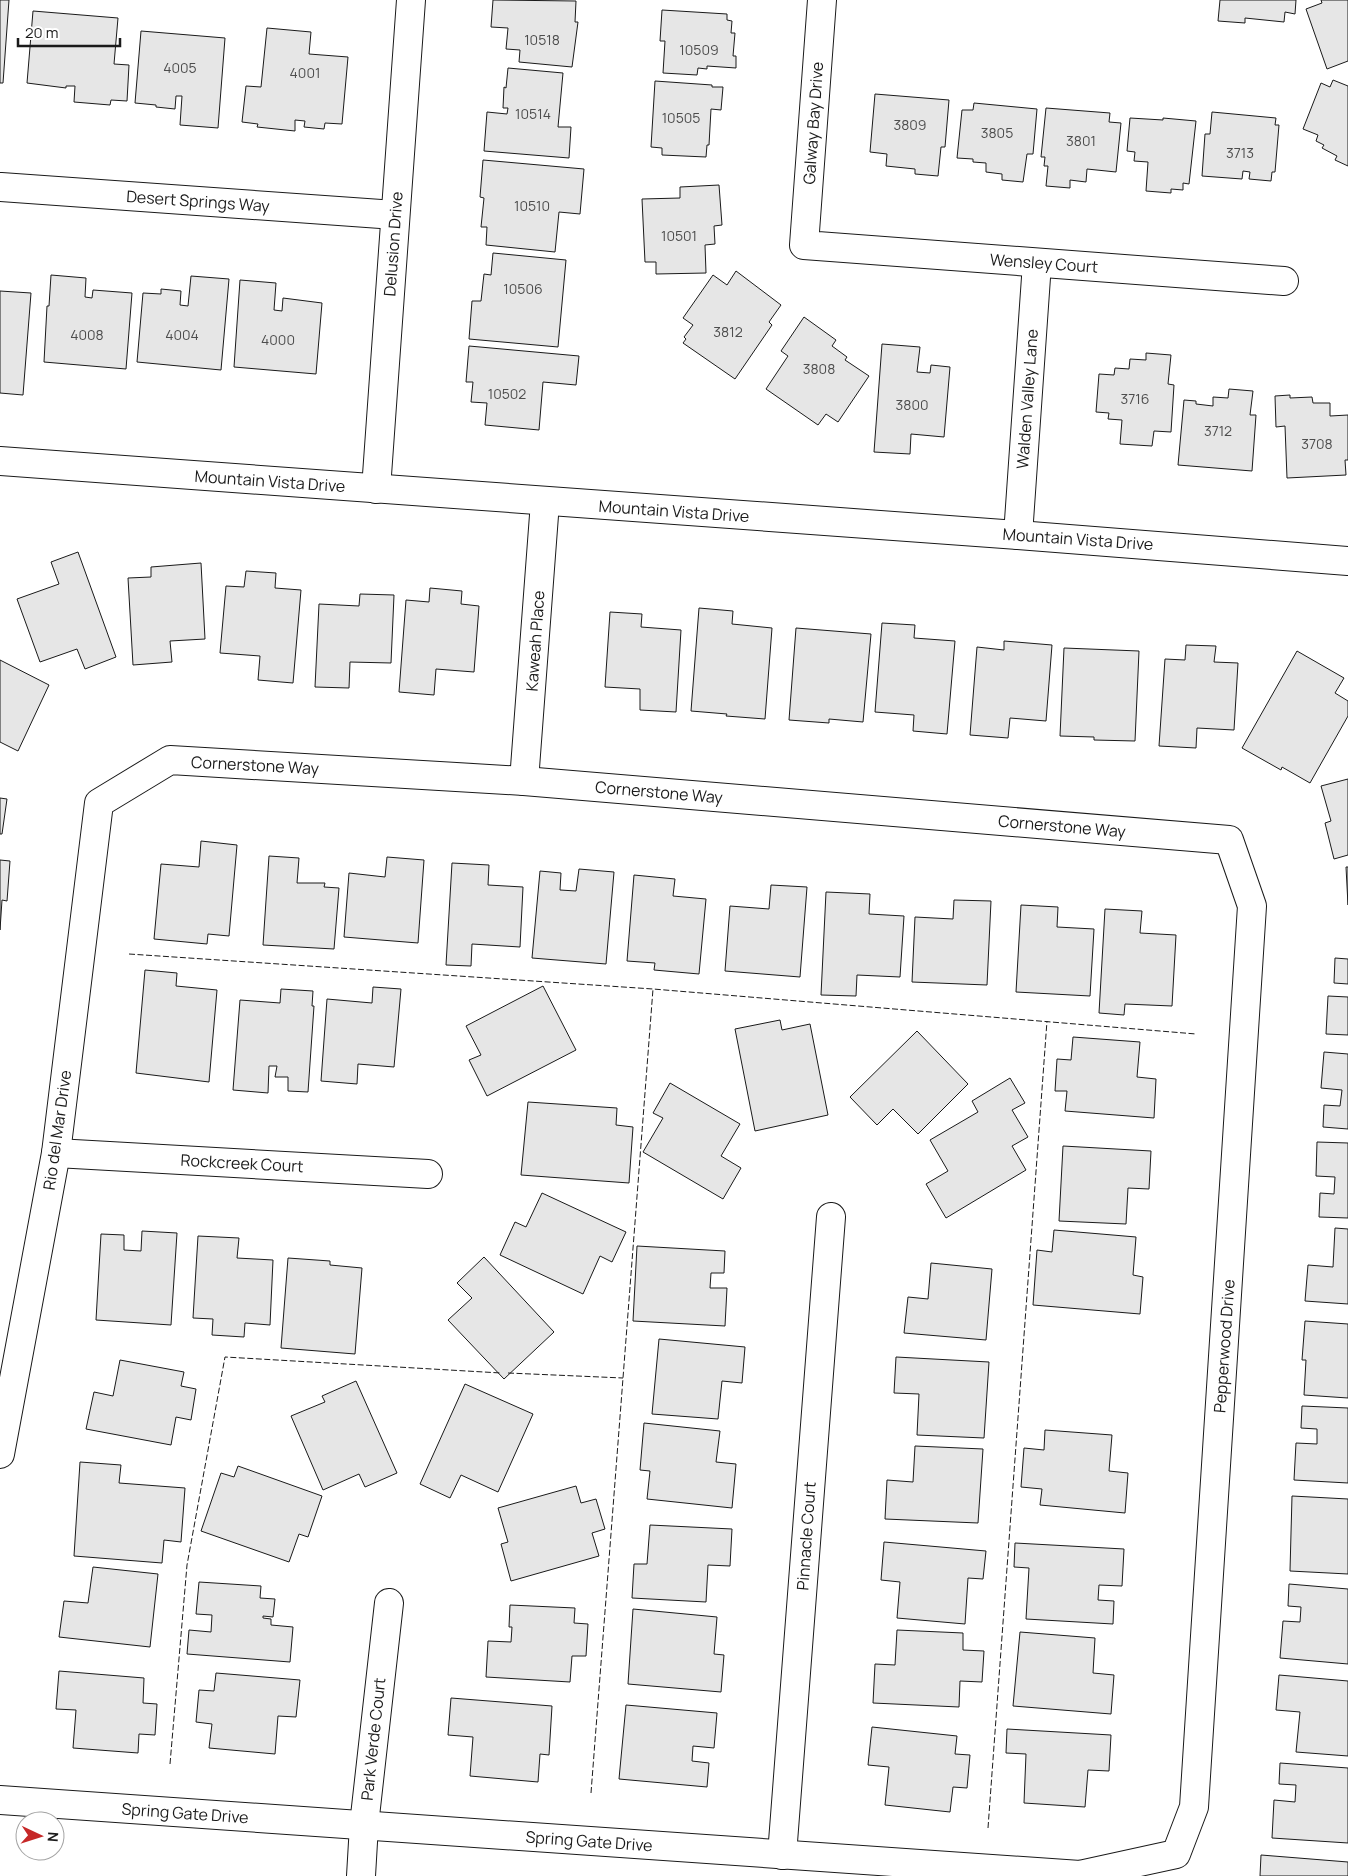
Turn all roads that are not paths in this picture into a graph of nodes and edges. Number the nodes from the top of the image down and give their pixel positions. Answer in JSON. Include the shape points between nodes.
{"nodes":[{"id":1,"x":411,"y":0,"type":"edge"},
{"id":2,"x":822,"y":0,"type":"edge"},
{"id":3,"x":1,"y":187,"type":"edge"},
{"id":4,"x":395,"y":216,"type":"junction"},
{"id":5,"x":804,"y":245,"type":"joint"},
{"id":6,"x":1037,"y":263,"type":"junction"},
{"id":7,"x":1284,"y":281,"type":"dead end"},
{"id":8,"x":0,"y":461,"type":"edge"},
{"id":9,"x":376,"y":489,"type":"junction"},
{"id":10,"x":545,"y":502,"type":"junction"},
{"id":11,"x":1018,"y":534,"type":"junction"},
{"id":12,"x":1348,"y":561,"type":"edge"},
{"id":13,"x":524,"y":781,"type":"junction"},
{"id":14,"x":99,"y":803,"type":"joint"},
{"id":15,"x":1229,"y":840,"type":"joint"},
{"id":16,"x":56,"y":1153,"type":"junction"},
{"id":17,"x":428,"y":1174,"type":"dead end"},
{"id":18,"x":831,"y":1217,"type":"dead end"},
{"id":19,"x":0,"y":1454,"type":"edge"},
{"id":20,"x":389,"y":1603,"type":"dead end"},
{"id":21,"x":0,"y":1800,"type":"edge"},
{"id":22,"x":364,"y":1825,"type":"junction"},
{"id":23,"x":782,"y":1854,"type":"junction"},
{"id":24,"x":1176,"y":1854,"type":"joint"},
{"id":25,"x":361,"y":1876,"type":"edge"}],
"edges":[{"from":1,"to":4,"type":"street","name":"Delusion Drive"},
{"from":2,"to":5,"type":"street","name":"Galway Bay Drive"},
{"from":3,"to":4,"type":"street","name":"Desert Springs Way"},
{"from":4,"to":9,"type":"street","name":"Delusion Drive"},
{"from":5,"to":6,"type":"street","name":"Wensley Court"},
{"from":6,"to":7,"type":"street","name":"Wensley Court"},
{"from":6,"to":11,"type":"street","name":"Walden Valley Lane"},
{"from":8,"to":9,"type":"street","name":"Mountain Vista Drive"},
{"from":9,"to":10,"type":"street","name":"Mountain Vista Drive"},
{"from":10,"to":11,"type":"street","name":"Mountain Vista Drive"},
{"from":10,"to":13,"type":"street","name":"Kaweah Place"},
{"from":11,"to":12,"type":"street","name":"Mountain Vista Drive"},
{"from":13,"to":14,"type":"street","name":"Cornerstone Way","via":[[170,760]]},
{"from":13,"to":15,"type":"street","name":"Cornerstone Way"},
{"from":14,"to":16,"type":"street","name":"Rio del Mar Drive"},
{"from":15,"to":24,"type":"street","name":"Pepperwood Drive","via":[[1252,906],[1194,1807]]},
{"from":16,"to":17,"type":"street","name":"Rockcreek Court"},
{"from":16,"to":19,"type":"street","name":"Rio del Mar Drive"},
{"from":18,"to":23,"type":"street","name":"Pinnacle Court"},
{"from":20,"to":22,"type":"street","name":"Park Verde Court"},
{"from":21,"to":22,"type":"street","name":"Spring Gate Drive"},
{"from":22,"to":23,"type":"street","name":"Spring Gate Drive"},
{"from":22,"to":25,"type":"street","name":"Park Verde Court"},
{"from":23,"to":24,"type":"street","name":"Spring Gate Drive","via":[[1080,1875]]}]}
